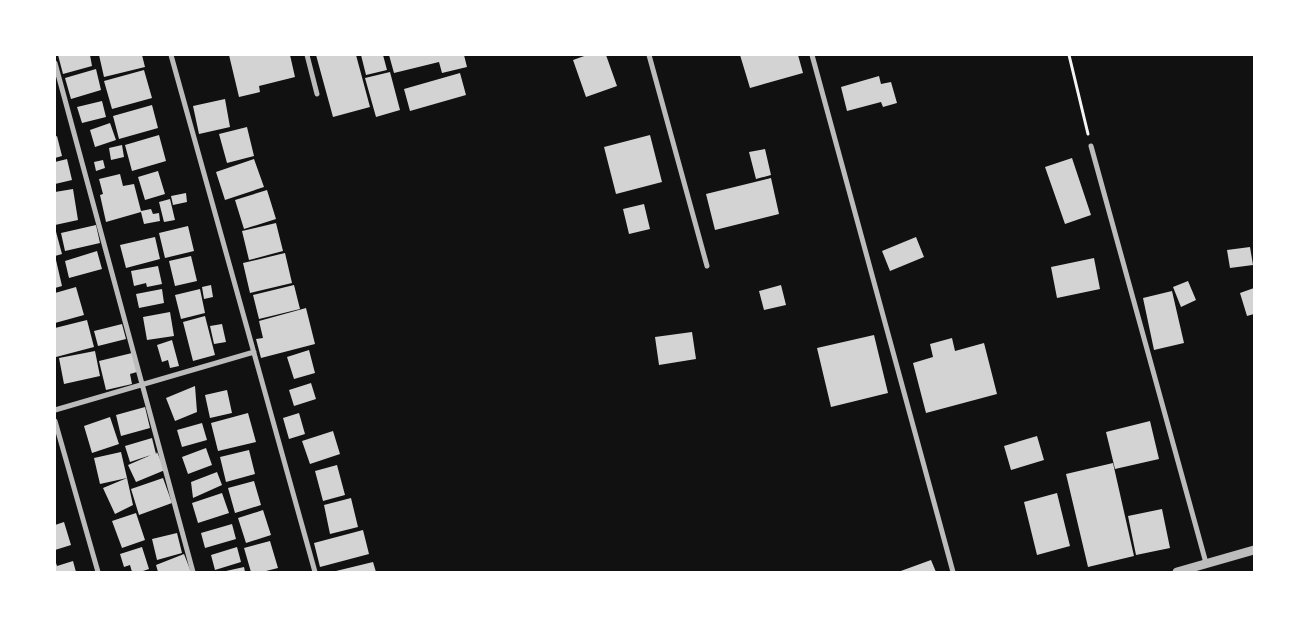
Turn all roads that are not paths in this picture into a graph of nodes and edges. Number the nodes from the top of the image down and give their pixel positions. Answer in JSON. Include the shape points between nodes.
{"nodes":[{"id":1,"x":171,"y":55,"type":"edge"},
{"id":2,"x":307,"y":55,"type":"edge"},
{"id":3,"x":649,"y":55,"type":"edge"},
{"id":4,"x":812,"y":55,"type":"edge"},
{"id":5,"x":55,"y":63,"type":"edge"},
{"id":6,"x":317,"y":94,"type":"dead end"},
{"id":7,"x":1091,"y":146,"type":"road end"},
{"id":8,"x":707,"y":266,"type":"dead end"},
{"id":9,"x":254,"y":352,"type":"junction"},
{"id":10,"x":142,"y":384,"type":"junction"},
{"id":11,"x":55,"y":410,"type":"edge"},
{"id":12,"x":55,"y":421,"type":"edge"},
{"id":13,"x":1254,"y":550,"type":"edge"},
{"id":14,"x":1206,"y":563,"type":"junction"},
{"id":15,"x":98,"y":572,"type":"edge"},
{"id":16,"x":193,"y":572,"type":"edge"},
{"id":17,"x":315,"y":572,"type":"edge"},
{"id":18,"x":953,"y":572,"type":"edge"},
{"id":19,"x":1177,"y":572,"type":"edge"}],
"edges":[{"from":1,"to":9,"type":"street"},
{"from":2,"to":6,"type":"street"},
{"from":3,"to":8,"type":"street"},
{"from":4,"to":18,"type":"street"},
{"from":5,"to":10,"type":"street"},
{"from":7,"to":14,"type":"street"},
{"from":9,"to":10,"type":"street"},
{"from":9,"to":17,"type":"street"},
{"from":10,"to":11,"type":"street"},
{"from":10,"to":16,"type":"street"},
{"from":12,"to":15,"type":"street"},
{"from":13,"to":14,"type":"street"},
{"from":14,"to":19,"type":"street"}]}
